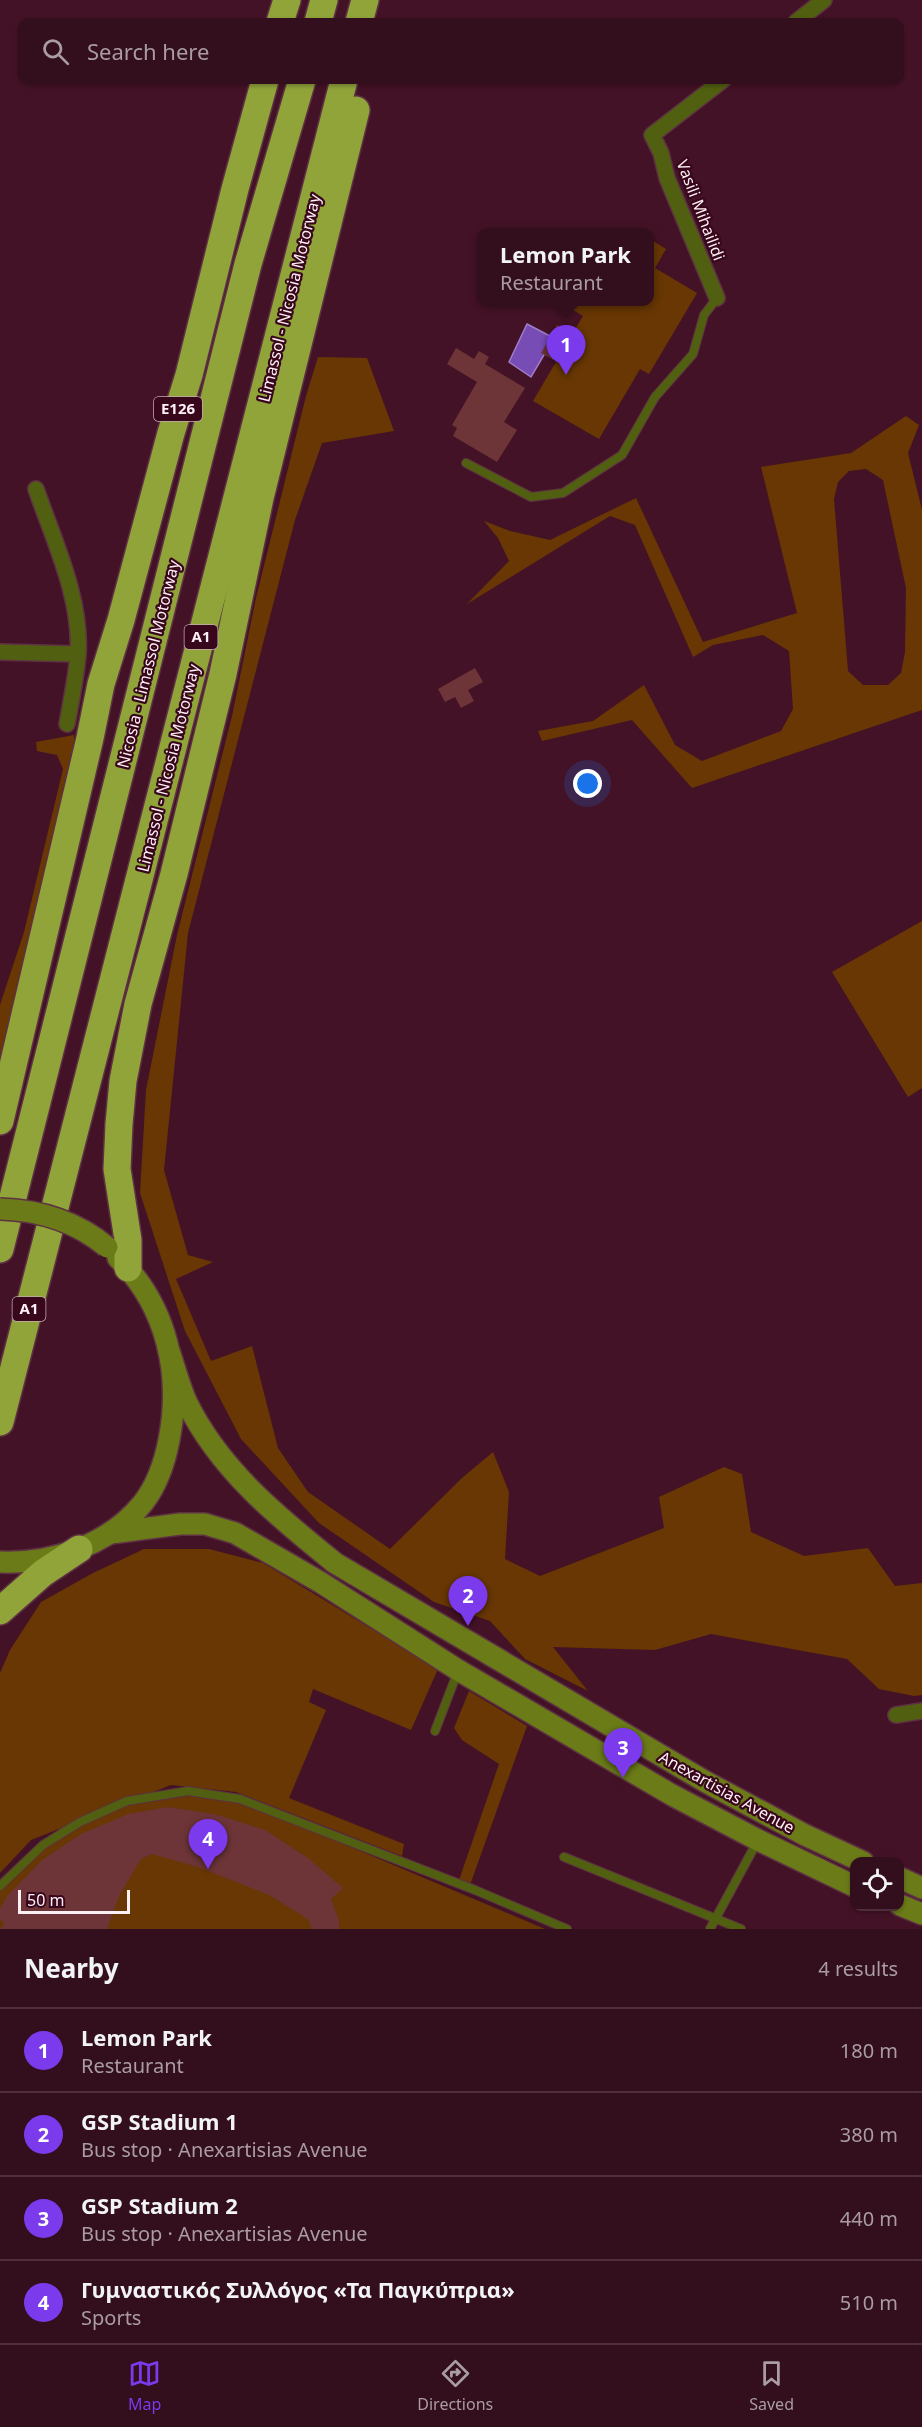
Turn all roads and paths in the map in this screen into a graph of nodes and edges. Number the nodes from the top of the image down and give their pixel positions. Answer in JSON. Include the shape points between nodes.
{"nodes":[{"id":1,"x":287,"y":0,"type":"edge"},
{"id":2,"x":298,"y":0,"type":"edge"},
{"id":3,"x":324,"y":0,"type":"edge"},
{"id":4,"x":365,"y":0,"type":"edge"},
{"id":5,"x":382,"y":0,"type":"edge"},
{"id":6,"x":824,"y":0,"type":"edge"},
{"id":7,"x":281,"y":18,"type":"edge"},
{"id":8,"x":293,"y":18,"type":"edge"},
{"id":9,"x":319,"y":18,"type":"edge"},
{"id":10,"x":360,"y":18,"type":"edge"},
{"id":11,"x":377,"y":18,"type":"edge"},
{"id":12,"x":801,"y":18,"type":"edge"},
{"id":13,"x":264,"y":84,"type":"edge"},
{"id":14,"x":276,"y":84,"type":"edge"},
{"id":15,"x":301,"y":84,"type":"edge"},
{"id":16,"x":344,"y":84,"type":"edge"},
{"id":17,"x":362,"y":84,"type":"edge"},
{"id":18,"x":718,"y":84,"type":"edge"},
{"id":19,"x":249,"y":264,"type":"junction"},
{"id":20,"x":717,"y":298,"type":"joint"},
{"id":21,"x":210,"y":358,"type":"junction"},
{"id":22,"x":466,"y":463,"type":"dead end"},
{"id":23,"x":36,"y":489,"type":"dead end"},
{"id":24,"x":0,"y":652,"type":"edge"},
{"id":25,"x":78,"y":654,"type":"junction"},
{"id":26,"x":67,"y":724,"type":"dead end"},
{"id":27,"x":90,"y":738,"type":"junction"},
{"id":28,"x":0,"y":1121,"type":"edge"},
{"id":29,"x":0,"y":1209,"type":"edge"},
{"id":30,"x":0,"y":1249,"type":"edge"},
{"id":31,"x":128,"y":1268,"type":"junction"},
{"id":32,"x":169,"y":1351,"type":"junction"},
{"id":33,"x":0,"y":1422,"type":"edge"},
{"id":34,"x":111,"y":1533,"type":"junction"},
{"id":35,"x":79,"y":1549,"type":"junction"},
{"id":36,"x":10,"y":1562,"type":"edge"},
{"id":37,"x":0,"y":1611,"type":"edge"},
{"id":38,"x":458,"y":1670,"type":"junction"},
{"id":39,"x":922,"y":1711,"type":"edge"},
{"id":40,"x":896,"y":1715,"type":"dead end"},
{"id":41,"x":435,"y":1731,"type":"dead end"},
{"id":42,"x":758,"y":1840,"type":"junction"},
{"id":43,"x":564,"y":1857,"type":"dead end"},
{"id":44,"x":851,"y":1857,"type":"edge"},
{"id":45,"x":904,"y":1880,"type":"edge"},
{"id":46,"x":850,"y":1884,"type":"edge"},
{"id":47,"x":0,"y":1886,"type":"edge"},
{"id":48,"x":922,"y":1888,"type":"edge"},
{"id":49,"x":904,"y":1907,"type":"edge"},
{"id":50,"x":922,"y":1914,"type":"edge"},
{"id":51,"x":715,"y":1919,"type":"junction"},
{"id":52,"x":567,"y":1929,"type":"edge"},
{"id":53,"x":710,"y":1929,"type":"edge"},
{"id":54,"x":741,"y":1929,"type":"edge"}],
"edges":[{"from":1,"to":7,"type":"highway"},
{"from":2,"to":8,"type":"highway"},
{"from":3,"to":9,"type":"highway"},
{"from":4,"to":10,"type":"highway"},
{"from":5,"to":11,"type":"highway"},
{"from":6,"to":12,"type":"street"},
{"from":13,"to":27,"type":"highway","number":"E126","via":[[189,375],[101,684]]},
{"from":14,"to":21,"type":"highway"},
{"from":15,"to":19,"type":"highway","name":"Nicosia - Limassol Motorway"},
{"from":16,"to":33,"type":"highway","name":"Limassol - Nicosia Motorway","number":"A1"},
{"from":17,"to":31,"type":"highway","via":[[123,1081],[117,1169],[128,1240]]},
{"from":18,"to":20,"type":"street","name":"Vasili Mihailidi","via":[[652,135]]},
{"from":19,"to":21,"type":"highway"},
{"from":19,"to":30,"type":"highway","name":"Nicosia - Limassol Motorway"},
{"from":20,"to":22,"type":"lane","via":[[704,315],[693,354],[655,397],[622,456],[563,493],[531,496]]},
{"from":21,"to":27,"type":"highway","via":[[167,515]]},
{"from":23,"to":25,"type":"street","via":[[75,612]]},
{"from":24,"to":25,"type":"street"},
{"from":25,"to":26,"type":"street"},
{"from":27,"to":28,"type":"highway"},
{"from":29,"to":31,"type":"main road","bridge":true,"via":[[51,1216],[90,1233]]},
{"from":31,"to":32,"type":"main road","via":[[147,1294]]},
{"from":32,"to":34,"type":"main road","via":[[174,1374],[174,1416],[166,1458],[144,1501]]},
{"from":32,"to":44,"type":"main road","name":"Anexartisias Avenue","via":[[186,1401],[204,1434],[230,1468],[283,1522],[335,1563],[706,1782]]},
{"from":34,"to":35,"type":"main road"},
{"from":34,"to":38,"type":"main road","name":"Anexartisias Avenue","via":[[205,1524],[235,1533]]},
{"from":35,"to":36,"type":"main road","via":[[54,1557]]},
{"from":35,"to":37,"type":"highway","via":[[43,1573]]},
{"from":38,"to":41,"type":"lane"},
{"from":38,"to":42,"type":"main road","name":"Anexartisias Avenue","via":[[672,1795]]},
{"from":39,"to":40,"type":"street"},
{"from":42,"to":46,"type":"main road","name":"Anexartisias Avenue"},
{"from":42,"to":51,"type":"lane"},
{"from":43,"to":51,"type":"lane"},
{"from":45,"to":48,"type":"main road"},
{"from":47,"to":52,"type":"lane","via":[[43,1845],[80,1822],[127,1801],[188,1791],[240,1799]]},
{"from":49,"to":50,"type":"main road"},
{"from":51,"to":53,"type":"lane"},
{"from":51,"to":54,"type":"lane"}]}
